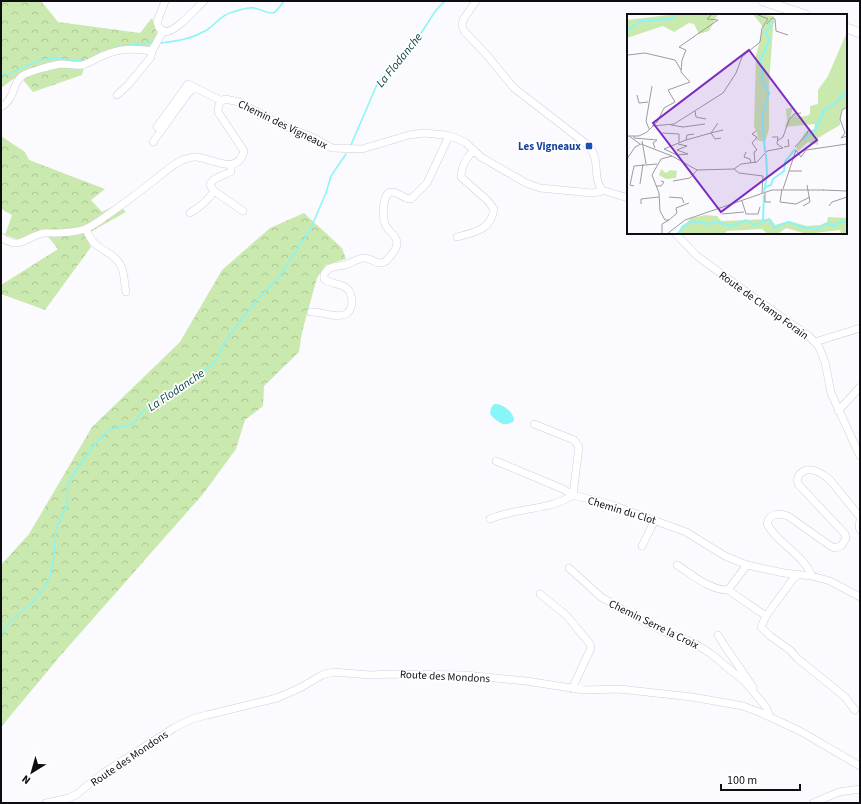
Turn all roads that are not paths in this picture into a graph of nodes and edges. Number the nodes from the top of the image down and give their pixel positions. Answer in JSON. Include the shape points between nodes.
{"nodes":[{"id":1,"x":165,"y":1,"type":"edge"},
{"id":2,"x":204,"y":1,"type":"edge"},
{"id":3,"x":476,"y":1,"type":"edge"},
{"id":4,"x":766,"y":2,"type":"edge"},
{"id":5,"x":803,"y":14,"type":"edge"},
{"id":6,"x":847,"y":28,"type":"edge"},
{"id":7,"x":163,"y":31,"type":"junction"},
{"id":8,"x":860,"y":33,"type":"edge"},
{"id":9,"x":152,"y":51,"type":"junction"},
{"id":10,"x":194,"y":88,"type":"junction"},
{"id":11,"x":117,"y":95,"type":"dead end"},
{"id":12,"x":222,"y":101,"type":"junction"},
{"id":13,"x":1,"y":106,"type":"edge"},
{"id":14,"x":157,"y":128,"type":"dead end"},
{"id":15,"x":449,"y":136,"type":"junction"},
{"id":16,"x":153,"y":142,"type":"dead end"},
{"id":17,"x":474,"y":150,"type":"junction"},
{"id":18,"x":231,"y":164,"type":"junction"},
{"id":19,"x":602,"y":190,"type":"junction"},
{"id":20,"x":214,"y":191,"type":"junction"},
{"id":21,"x":627,"y":198,"type":"edge"},
{"id":22,"x":243,"y":211,"type":"dead end"},
{"id":23,"x":190,"y":213,"type":"dead end"},
{"id":24,"x":86,"y":229,"type":"junction"},
{"id":25,"x":676,"y":234,"type":"edge"},
{"id":26,"x":1,"y":237,"type":"edge"},
{"id":27,"x":457,"y":237,"type":"dead end"},
{"id":28,"x":126,"y":292,"type":"dead end"},
{"id":29,"x":311,"y":312,"type":"dead end"},
{"id":30,"x":860,"y":328,"type":"edge"},
{"id":31,"x":815,"y":342,"type":"junction"},
{"id":32,"x":860,"y":387,"type":"edge"},
{"id":33,"x":838,"y":411,"type":"junction"},
{"id":34,"x":534,"y":424,"type":"dead end"},
{"id":35,"x":860,"y":456,"type":"edge"},
{"id":36,"x":496,"y":461,"type":"dead end"},
{"id":37,"x":573,"y":495,"type":"junction"},
{"id":38,"x":860,"y":517,"type":"edge"},
{"id":39,"x":490,"y":519,"type":"dead end"},
{"id":40,"x":655,"y":520,"type":"junction"},
{"id":41,"x":860,"y":520,"type":"edge"},
{"id":42,"x":860,"y":530,"type":"edge"},
{"id":43,"x":642,"y":546,"type":"dead end"},
{"id":44,"x":677,"y":565,"type":"dead end"},
{"id":45,"x":747,"y":565,"type":"junction"},
{"id":46,"x":570,"y":568,"type":"dead end"},
{"id":47,"x":798,"y":575,"type":"junction"},
{"id":48,"x":812,"y":576,"type":"junction"},
{"id":49,"x":728,"y":590,"type":"junction"},
{"id":50,"x":540,"y":594,"type":"dead end"},
{"id":51,"x":860,"y":597,"type":"edge"},
{"id":52,"x":766,"y":616,"type":"junction"},
{"id":53,"x":718,"y":635,"type":"dead end"},
{"id":54,"x":572,"y":689,"type":"junction"},
{"id":55,"x":756,"y":694,"type":"junction"},
{"id":56,"x":855,"y":710,"type":"dead end"},
{"id":57,"x":770,"y":717,"type":"junction"},
{"id":58,"x":860,"y":766,"type":"edge"},
{"id":59,"x":860,"y":789,"type":"edge"},
{"id":60,"x":46,"y":803,"type":"edge"},
{"id":61,"x":812,"y":803,"type":"edge"}],
"edges":[{"from":1,"to":7,"type":"street","via":[[157,22],[157,26]]},
{"from":2,"to":7,"type":"street","via":[[174,29]]},
{"from":3,"to":19,"type":"street","via":[[463,20],[464,31],[514,88],[589,146],[596,160],[598,184]]},
{"from":4,"to":5,"type":"main road"},
{"from":6,"to":8,"type":"main road"},
{"from":7,"to":9,"type":"street"},
{"from":9,"to":11,"type":"street","via":[[152,57]]},
{"from":9,"to":13,"type":"street","via":[[126,48],[82,65],[53,66],[29,73],[21,76],[10,100]]},
{"from":10,"to":12,"type":"street"},
{"from":10,"to":14,"type":"street","via":[[188,84]]},
{"from":10,"to":16,"type":"street"},
{"from":12,"to":15,"type":"street","name":"Chemin des Vigneaux","via":[[230,99],[239,102],[332,148],[362,149],[424,133]]},
{"from":12,"to":18,"type":"street","name":"Chemin des Vigneaux","via":[[218,106],[218,112],[244,151],[243,156]]},
{"from":15,"to":17,"type":"street","name":"Chemin des Vigneaux","via":[[466,143]]},
{"from":15,"to":29,"type":"street","via":[[427,183],[411,199],[390,192],[385,197],[384,222],[396,236],[397,244],[386,260],[378,263],[362,258],[330,268],[324,275],[328,282],[345,287],[349,291],[352,302],[348,312],[338,316]]},
{"from":17,"to":19,"type":"street","name":"Chemin des Vigneaux","via":[[503,170],[540,188],[592,193]]},
{"from":17,"to":27,"type":"street","via":[[465,161],[461,177],[488,201],[494,209],[493,216],[484,228]]},
{"from":18,"to":20,"type":"street","name":"Chemin des Vigneaux","via":[[231,171],[227,175],[212,181],[210,185]]},
{"from":18,"to":24,"type":"street","via":[[223,165],[193,157],[178,162],[132,198]]},
{"from":19,"to":21,"type":"street"},
{"from":20,"to":22,"type":"street"},
{"from":20,"to":23,"type":"street","via":[[201,206]]},
{"from":24,"to":26,"type":"street","via":[[41,233],[16,244]]},
{"from":24,"to":28,"type":"street","via":[[93,243],[122,266]]},
{"from":25,"to":31,"type":"street","name":"Route de Champ Forain","via":[[697,256]]},
{"from":30,"to":31,"type":"street"},
{"from":31,"to":33,"type":"street","name":"Route de Champ Forain","via":[[823,354],[831,393]]},
{"from":32,"to":33,"type":"street"},
{"from":33,"to":35,"type":"street","name":"Route de Champ Forain"},
{"from":34,"to":37,"type":"street","via":[[574,440],[579,447]]},
{"from":36,"to":37,"type":"street"},
{"from":37,"to":39,"type":"street","name":"Chemin du Clot","via":[[559,503],[501,514]]},
{"from":37,"to":40,"type":"street","name":"Chemin du Clot"},
{"from":38,"to":48,"type":"street","via":[[826,477],[808,470],[800,474],[798,484],[845,534],[846,538],[842,545],[832,547],[782,514],[774,514],[767,524],[771,532],[805,564]]},
{"from":40,"to":43,"type":"street"},
{"from":40,"to":45,"type":"street","name":"Chemin du Clot","via":[[686,532],[725,556]]},
{"from":41,"to":42,"type":"street"},
{"from":44,"to":49,"type":"street","via":[[709,586]]},
{"from":45,"to":47,"type":"street","name":"Chemin du Clot"},
{"from":45,"to":49,"type":"street"},
{"from":46,"to":55,"type":"street","name":"Chemin Serre la Croix","via":[[601,597],[710,653]]},
{"from":47,"to":48,"type":"street","name":"Chemin du Clot"},
{"from":47,"to":52,"type":"street"},
{"from":48,"to":51,"type":"street","name":"Chemin du Clot","via":[[830,581]]},
{"from":49,"to":52,"type":"street"},
{"from":50,"to":54,"type":"street","via":[[567,616],[590,644],[591,648]]},
{"from":52,"to":56,"type":"street","via":[[761,627],[846,697]]},
{"from":53,"to":55,"type":"street","name":"Chemin Serre la Croix","via":[[752,684]]},
{"from":54,"to":57,"type":"street","name":"Route des Mondons","via":[[619,689],[692,696],[743,706]]},
{"from":54,"to":60,"type":"street","name":"Route des Mondons","via":[[465,675],[370,675],[333,672],[322,674],[278,698],[192,719],[103,773],[77,794]]},
{"from":55,"to":57,"type":"street","name":"Chemin Serre la Croix"},
{"from":57,"to":58,"type":"street","name":"Route des Mondons","via":[[800,730]]},
{"from":59,"to":61,"type":"street","via":[[839,792]]}]}
